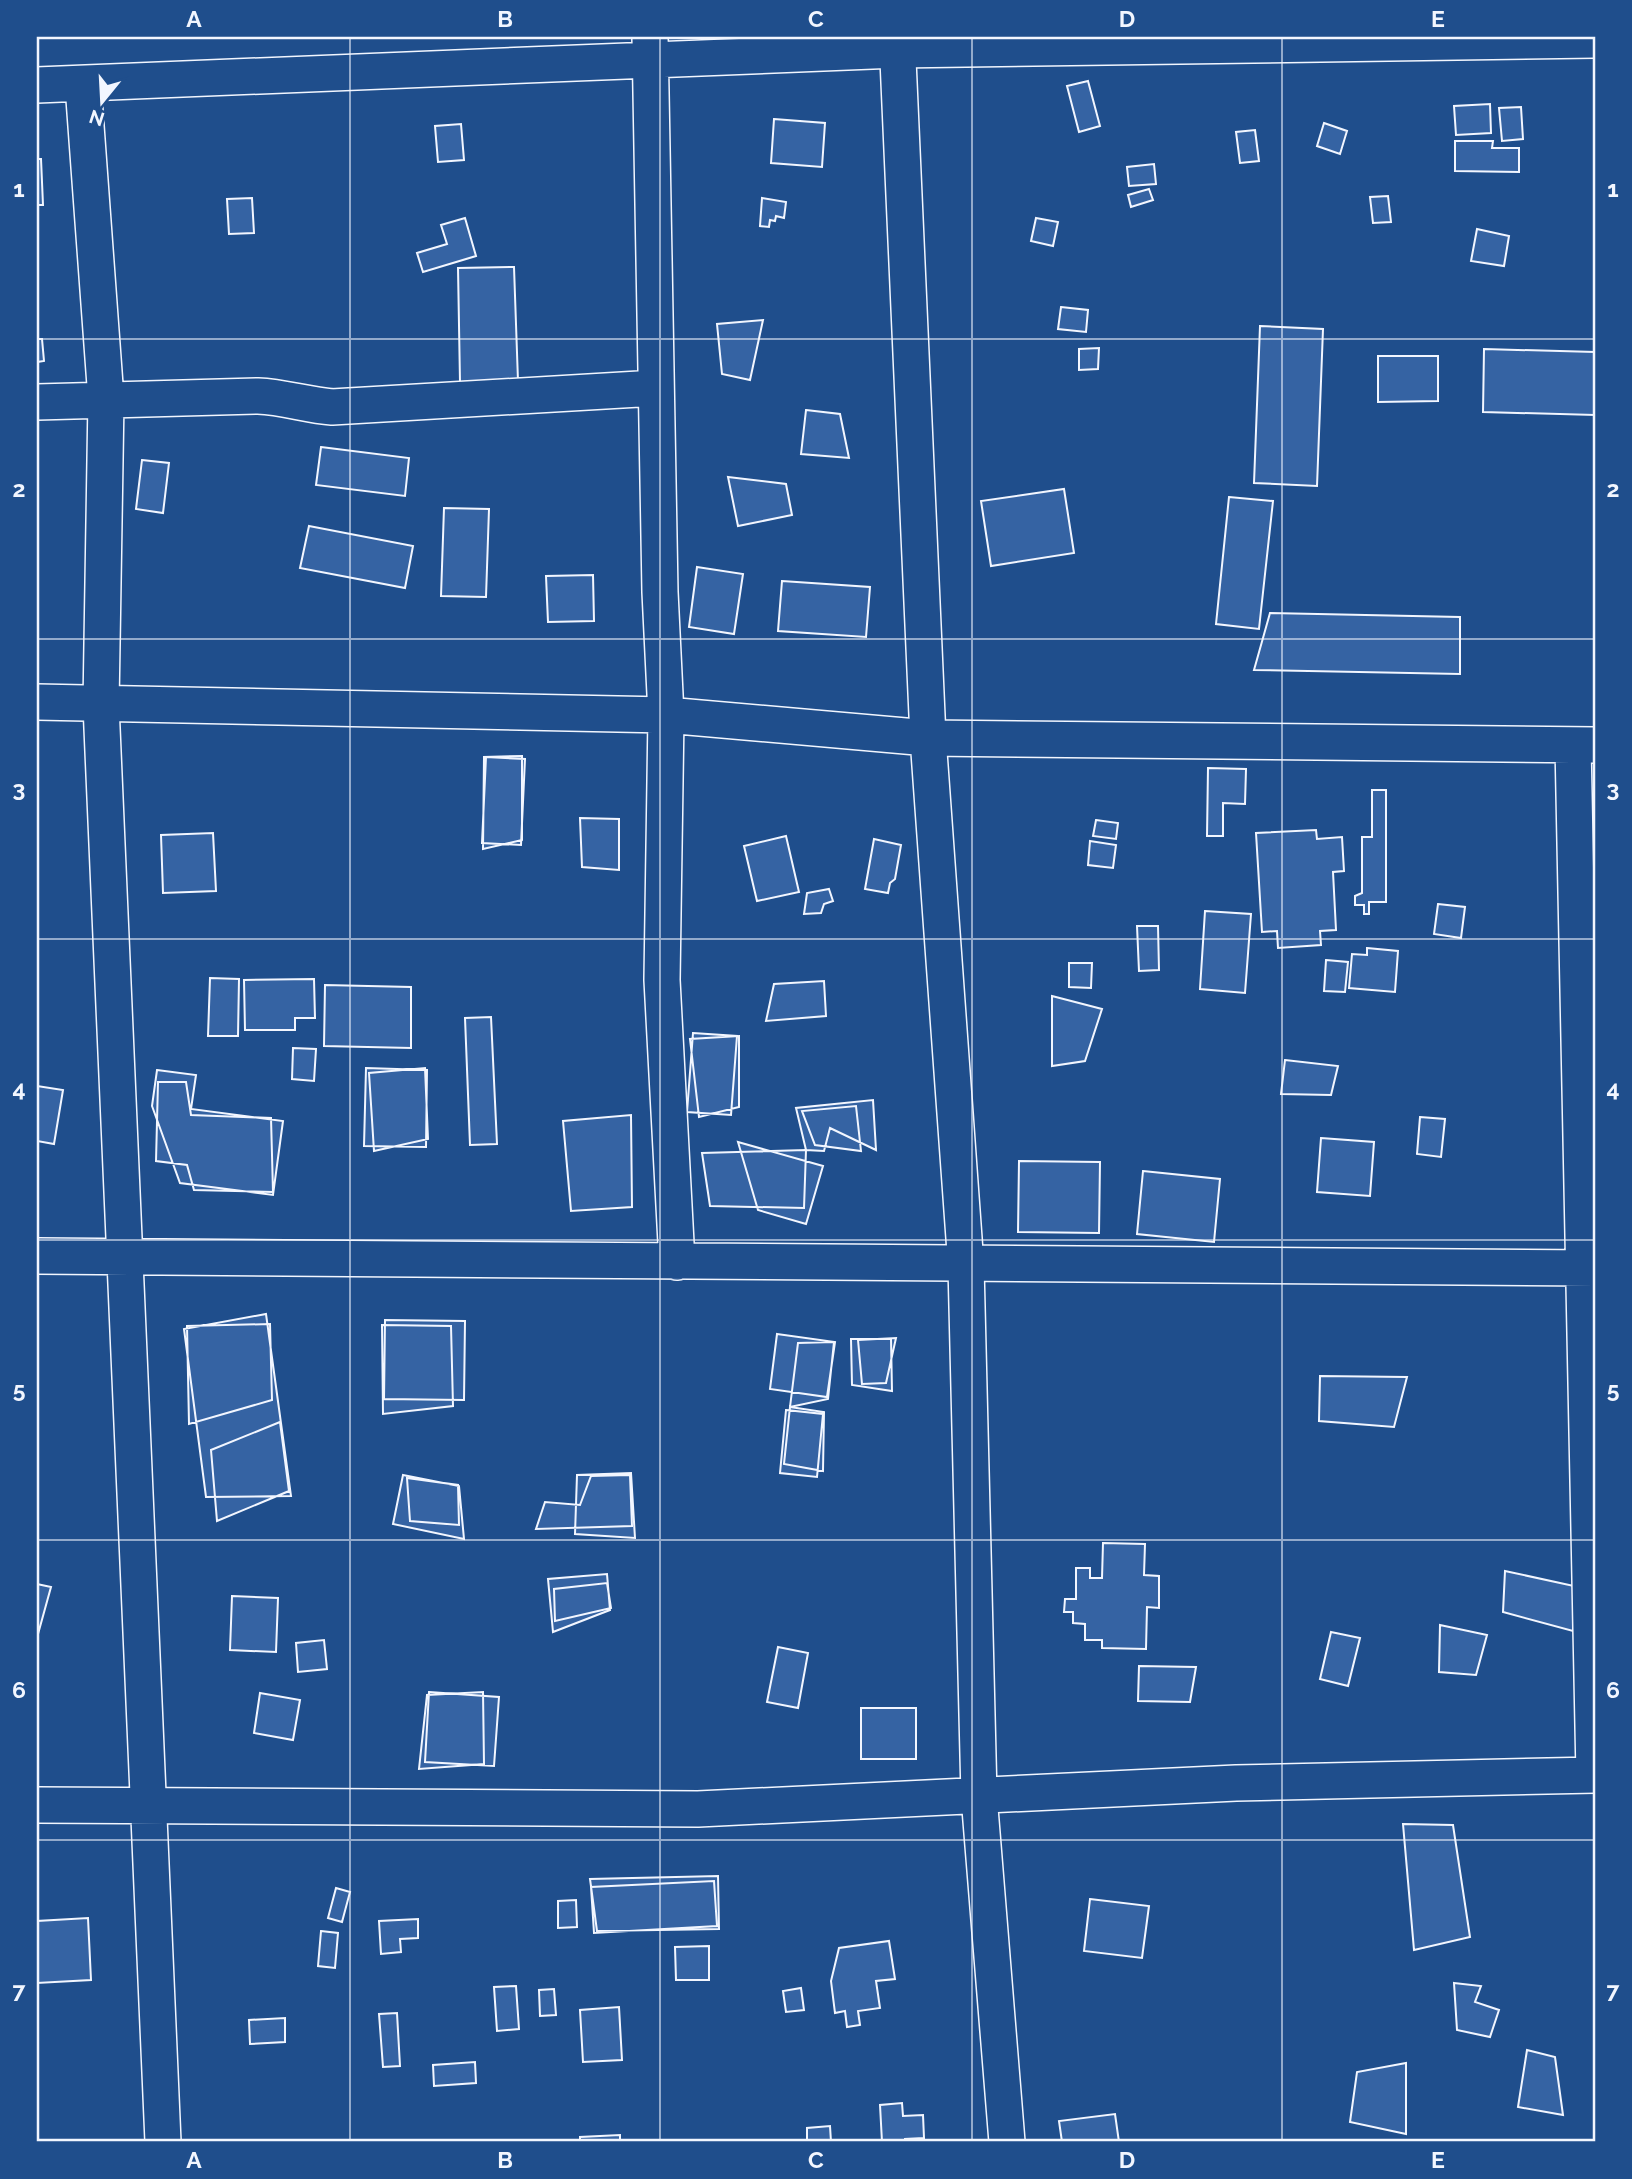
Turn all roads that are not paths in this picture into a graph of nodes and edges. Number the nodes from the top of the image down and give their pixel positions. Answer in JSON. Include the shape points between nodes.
{"nodes":[{"id":1,"x":1595,"y":40,"type":"edge"},
{"id":2,"x":897,"y":43,"type":"edge"},
{"id":3,"x":650,"y":49,"type":"edge"},
{"id":4,"x":37,"y":85,"type":"edge"},
{"id":5,"x":83,"y":85,"type":"junction"},
{"id":6,"x":656,"y":388,"type":"junction"},
{"id":7,"x":106,"y":399,"type":"junction"},
{"id":8,"x":37,"y":401,"type":"edge"},
{"id":9,"x":37,"y":702,"type":"edge"},
{"id":10,"x":101,"y":705,"type":"junction"},
{"id":11,"x":666,"y":715,"type":"junction"},
{"id":12,"x":928,"y":738,"type":"junction"},
{"id":13,"x":1584,"y":745,"type":"edge"},
{"id":14,"x":37,"y":1256,"type":"edge"},
{"id":15,"x":123,"y":1257,"type":"junction"},
{"id":16,"x":677,"y":1262,"type":"junction"},
{"id":17,"x":967,"y":1266,"type":"junction"},
{"id":18,"x":1590,"y":1268,"type":"edge"},
{"id":19,"x":1595,"y":1775,"type":"edge"},
{"id":20,"x":979,"y":1796,"type":"junction"},
{"id":21,"x":37,"y":1805,"type":"edge"},
{"id":22,"x":146,"y":1807,"type":"junction"},
{"id":23,"x":163,"y":2142,"type":"edge"},
{"id":24,"x":1007,"y":2142,"type":"edge"}],
"edges":[{"from":1,"to":2,"type":"street"},
{"from":2,"to":3,"type":"street"},
{"from":2,"to":12,"type":"street"},
{"from":3,"to":5,"type":"street"},
{"from":3,"to":6,"type":"street"},
{"from":4,"to":5,"type":"street"},
{"from":5,"to":7,"type":"street"},
{"from":6,"to":7,"type":"street","via":[[332,407],[284,397]]},
{"from":6,"to":11,"type":"street"},
{"from":7,"to":8,"type":"street"},
{"from":7,"to":10,"type":"street"},
{"from":9,"to":10,"type":"street"},
{"from":10,"to":11,"type":"street"},
{"from":10,"to":15,"type":"street"},
{"from":11,"to":12,"type":"street"},
{"from":11,"to":16,"type":"street","via":[[662,981]]},
{"from":12,"to":13,"type":"street"},
{"from":12,"to":17,"type":"street"},
{"from":13,"to":18,"type":"street"},
{"from":14,"to":15,"type":"street"},
{"from":15,"to":16,"type":"street"},
{"from":15,"to":22,"type":"street"},
{"from":16,"to":17,"type":"street"},
{"from":17,"to":18,"type":"street"},
{"from":17,"to":20,"type":"street"},
{"from":18,"to":19,"type":"street"},
{"from":19,"to":20,"type":"street","via":[[1236,1783]]},
{"from":20,"to":22,"type":"street","via":[[698,1809]]},
{"from":20,"to":24,"type":"street"},
{"from":21,"to":22,"type":"street"},
{"from":22,"to":23,"type":"street"}]}
